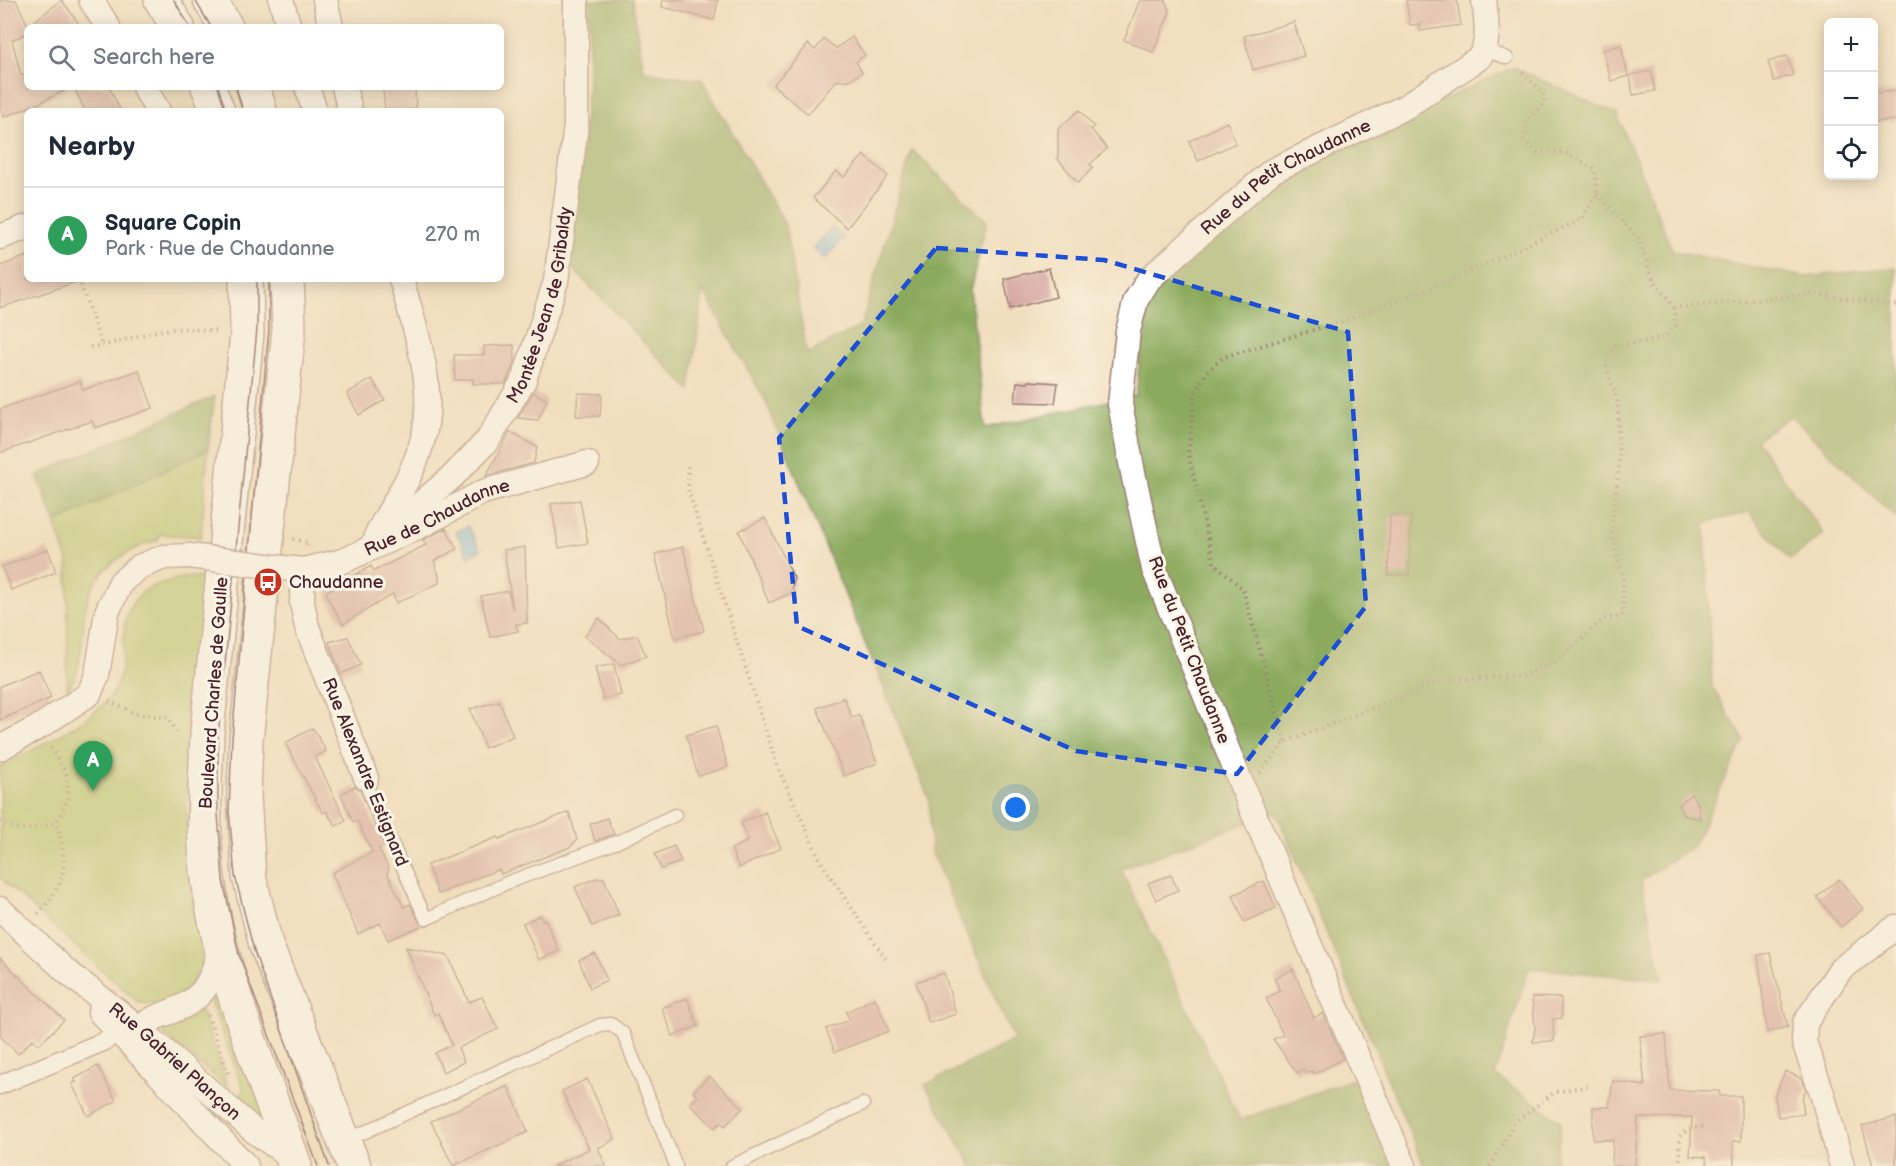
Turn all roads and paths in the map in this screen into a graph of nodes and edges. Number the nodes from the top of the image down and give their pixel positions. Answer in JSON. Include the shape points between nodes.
{"nodes":[{"id":1,"x":91,"y":0,"type":"edge"},
{"id":2,"x":210,"y":0,"type":"edge"},
{"id":3,"x":281,"y":0,"type":"edge"},
{"id":4,"x":325,"y":0,"type":"edge"},
{"id":5,"x":576,"y":0,"type":"edge"},
{"id":6,"x":1484,"y":0,"type":"edge"},
{"id":7,"x":106,"y":24,"type":"edge"},
{"id":8,"x":224,"y":24,"type":"edge"},
{"id":9,"x":288,"y":24,"type":"edge"},
{"id":10,"x":330,"y":24,"type":"edge"},
{"id":11,"x":1496,"y":54,"type":"junction"},
{"id":12,"x":146,"y":90,"type":"edge"},
{"id":13,"x":209,"y":90,"type":"edge"},
{"id":14,"x":254,"y":90,"type":"edge"},
{"id":15,"x":308,"y":90,"type":"edge"},
{"id":16,"x":345,"y":90,"type":"edge"},
{"id":17,"x":156,"y":108,"type":"edge"},
{"id":18,"x":217,"y":108,"type":"edge"},
{"id":19,"x":259,"y":108,"type":"edge"},
{"id":20,"x":314,"y":108,"type":"edge"},
{"id":21,"x":349,"y":108,"type":"edge"},
{"id":22,"x":1597,"y":194,"type":"junction"},
{"id":23,"x":24,"y":228,"type":"edge"},
{"id":24,"x":0,"y":237,"type":"edge"},
{"id":25,"x":80,"y":282,"type":"edge"},
{"id":26,"x":246,"y":282,"type":"edge"},
{"id":27,"x":288,"y":282,"type":"edge"},
{"id":28,"x":301,"y":282,"type":"edge"},
{"id":29,"x":402,"y":282,"type":"edge"},
{"id":30,"x":1896,"y":305,"type":"edge"},
{"id":31,"x":1674,"y":308,"type":"junction"},
{"id":32,"x":289,"y":329,"type":"junction"},
{"id":33,"x":222,"y":331,"type":"dead end"},
{"id":34,"x":102,"y":346,"type":"junction"},
{"id":35,"x":90,"y":348,"type":"dead end"},
{"id":36,"x":586,"y":463,"type":"dead end"},
{"id":37,"x":688,"y":466,"type":"dead end"},
{"id":38,"x":368,"y":549,"type":"junction"},
{"id":39,"x":293,"y":569,"type":"junction"},
{"id":40,"x":106,"y":699,"type":"dead end"},
{"id":41,"x":46,"y":739,"type":"dead end"},
{"id":42,"x":183,"y":742,"type":"dead end"},
{"id":43,"x":1285,"y":742,"type":"junction"},
{"id":44,"x":0,"y":748,"type":"edge"},
{"id":45,"x":366,"y":778,"type":"joint"},
{"id":46,"x":1245,"y":793,"type":"junction"},
{"id":47,"x":675,"y":815,"type":"dead end"},
{"id":48,"x":0,"y":821,"type":"edge"},
{"id":49,"x":57,"y":822,"type":"junction"},
{"id":50,"x":0,"y":909,"type":"edge"},
{"id":51,"x":37,"y":915,"type":"dead end"},
{"id":52,"x":1896,"y":927,"type":"edge"},
{"id":53,"x":220,"y":945,"type":"junction"},
{"id":54,"x":887,"y":961,"type":"dead end"},
{"id":55,"x":205,"y":1009,"type":"dead end"},
{"id":56,"x":129,"y":1030,"type":"junction"},
{"id":57,"x":0,"y":1085,"type":"edge"},
{"id":58,"x":233,"y":1086,"type":"dead end"},
{"id":59,"x":1588,"y":1086,"type":"dead end"},
{"id":60,"x":863,"y":1104,"type":"dead end"},
{"id":61,"x":1705,"y":1126,"type":"dead end"},
{"id":62,"x":254,"y":1131,"type":"junction"},
{"id":63,"x":349,"y":1154,"type":"edge"},
{"id":64,"x":296,"y":1163,"type":"edge"},
{"id":65,"x":246,"y":1166,"type":"edge"},
{"id":66,"x":259,"y":1166,"type":"edge"},
{"id":67,"x":676,"y":1166,"type":"edge"},
{"id":68,"x":732,"y":1166,"type":"edge"},
{"id":69,"x":1404,"y":1166,"type":"edge"},
{"id":70,"x":1490,"y":1166,"type":"edge"},
{"id":71,"x":1680,"y":1166,"type":"edge"},
{"id":72,"x":1842,"y":1166,"type":"edge"}],
"edges":[{"from":1,"to":7,"type":"street"},
{"from":2,"to":8,"type":"main road"},
{"from":3,"to":9,"type":"street"},
{"from":4,"to":10,"type":"street"},
{"from":5,"to":38,"type":"street","name":"Montée Jean de Gribaldy","via":[[576,125],[556,281],[524,380],[488,440],[453,476]]},
{"from":6,"to":11,"type":"street","via":[[1487,33]]},
{"from":11,"to":22,"type":"path","via":[[1543,92],[1545,103],[1527,120],[1524,140],[1538,153],[1564,152],[1595,169]]},
{"from":11,"to":46,"type":"street","name":"Rue du Petit Chaudanne","via":[[1479,58],[1406,107],[1272,171],[1149,279],[1136,300],[1128,331],[1120,404],[1154,569]]},
{"from":12,"to":17,"type":"street"},
{"from":13,"to":18,"type":"main road"},
{"from":14,"to":19,"type":"main road"},
{"from":15,"to":20,"type":"street"},
{"from":16,"to":21,"type":"street"},
{"from":22,"to":31,"type":"path","via":[[1638,238],[1653,279]]},
{"from":22,"to":43,"type":"path","via":[[1582,219],[1465,274],[1350,319],[1224,357],[1207,371],[1195,394],[1188,453],[1214,564],[1243,589]]},
{"from":23,"to":24,"type":"street"},
{"from":25,"to":34,"type":"path"},
{"from":26,"to":53,"type":"main road","name":"Boulevard Charles de Gaulle","via":[[247,333],[207,732],[204,798],[205,847]]},
{"from":27,"to":32,"type":"main road","name":"Boulevard Charles de Gaulle"},
{"from":28,"to":32,"type":"street"},
{"from":29,"to":38,"type":"street","via":[[428,397],[423,441],[409,477]]},
{"from":30,"to":31,"type":"path","via":[[1813,294]]},
{"from":31,"to":43,"type":"path","via":[[1675,326],[1664,338],[1615,346],[1605,363],[1618,403],[1619,466],[1611,530],[1623,577],[1623,614],[1604,619],[1556,662],[1521,676],[1444,681]]},
{"from":32,"to":63,"type":"main road","name":"Boulevard Charles de Gaulle","via":[[246,740],[244,796],[249,876],[266,945]]},
{"from":33,"to":34,"type":"path","via":[[165,330]]},
{"from":34,"to":35,"type":"path"},
{"from":36,"to":38,"type":"street","name":"Rue de Chaudanne","via":[[483,492]]},
{"from":37,"to":54,"type":"path","via":[[688,490],[777,765],[821,862]]},
{"from":38,"to":39,"type":"street","name":"Rue de Chaudanne","via":[[331,565]]},
{"from":39,"to":44,"type":"street","name":"Rue de Chaudanne","bridge":true,"via":[[189,556],[164,556],[139,567],[121,582],[107,612],[97,675],[88,694]]},
{"from":39,"to":45,"type":"street","name":"Rue Alexandre Estignard","via":[[307,627]]},
{"from":40,"to":42,"type":"path","via":[[137,714],[168,717]]},
{"from":41,"to":49,"type":"path","via":[[66,774],[69,798]]},
{"from":43,"to":46,"type":"path"},
{"from":45,"to":47,"type":"lane","name":"Rue Alexandre Estignard","via":[[426,919]]},
{"from":46,"to":69,"type":"street","name":"Rue du Petit Chaudanne"},
{"from":48,"to":49,"type":"path","via":[[27,831]]},
{"from":49,"to":51,"type":"path","via":[[63,848],[62,880]]},
{"from":50,"to":56,"type":"street","name":"Rue Gabriel Plançon"},
{"from":52,"to":72,"type":"street","via":[[1840,970],[1805,1023],[1804,1042]]},
{"from":53,"to":56,"type":"street","via":[[214,972],[200,994],[180,1008]]},
{"from":53,"to":64,"type":"main road","name":"Boulevard Charles de Gaulle"},
{"from":55,"to":58,"type":"path"},
{"from":56,"to":57,"type":"street"},
{"from":56,"to":62,"type":"street","name":"Rue Gabriel Plançon"},
{"from":56,"to":65,"type":"street","name":"Rue Gabriel Plançon","via":[[144,1059]]},
{"from":59,"to":70,"type":"path","via":[[1556,1092],[1515,1122]]},
{"from":60,"to":68,"type":"lane"},
{"from":61,"to":71,"type":"path","via":[[1687,1130],[1679,1137]]},
{"from":62,"to":64,"type":"street"},
{"from":62,"to":66,"type":"street","name":"Rue Gabriel Plançon"},
{"from":63,"to":67,"type":"lane","via":[[600,1025],[611,1024],[622,1033]]}]}
